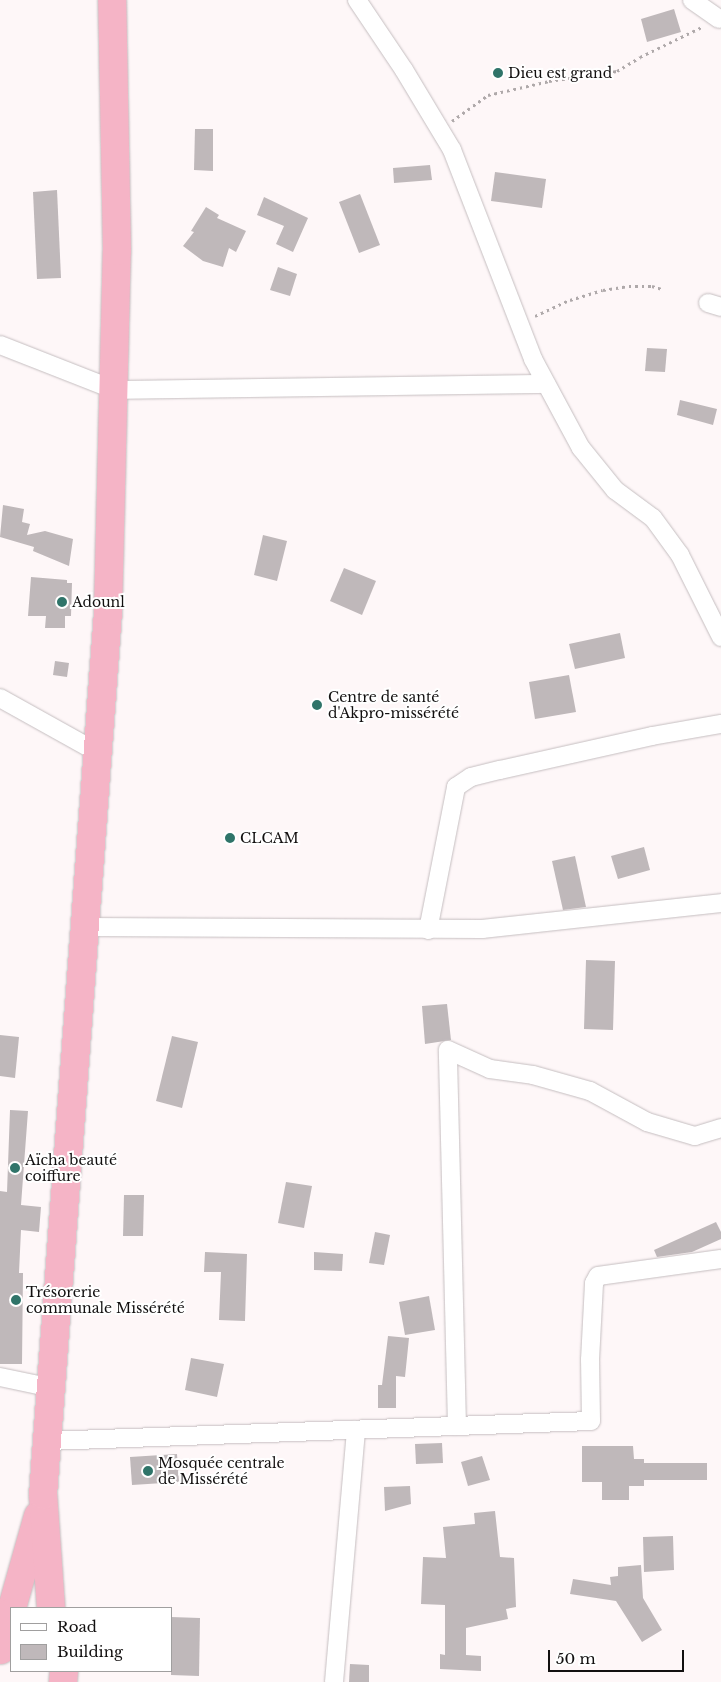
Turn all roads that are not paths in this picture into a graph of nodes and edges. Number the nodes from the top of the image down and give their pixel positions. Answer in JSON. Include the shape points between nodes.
{"nodes":[{"id":1,"x":112,"y":0,"type":"edge"},
{"id":2,"x":357,"y":0,"type":"edge"},
{"id":3,"x":692,"y":0,"type":"edge"},
{"id":4,"x":719,"y":19,"type":"road end"},
{"id":5,"x":0,"y":345,"type":"edge"},
{"id":6,"x":546,"y":384,"type":"junction"},
{"id":7,"x":115,"y":390,"type":"junction"},
{"id":8,"x":721,"y":637,"type":"edge"},
{"id":9,"x":0,"y":698,"type":"edge"},
{"id":10,"x":721,"y":724,"type":"edge"},
{"id":11,"x":99,"y":753,"type":"junction"},
{"id":12,"x":721,"y":903,"type":"edge"},
{"id":13,"x":86,"y":927,"type":"junction"},
{"id":14,"x":428,"y":930,"type":"junction"},
{"id":15,"x":721,"y":1128,"type":"edge"},
{"id":16,"x":721,"y":1259,"type":"edge"},
{"id":17,"x":0,"y":1377,"type":"edge"},
{"id":18,"x":52,"y":1388,"type":"junction"},
{"id":19,"x":457,"y":1426,"type":"junction"},
{"id":20,"x":356,"y":1430,"type":"junction"},
{"id":21,"x":48,"y":1441,"type":"junction"},
{"id":22,"x":43,"y":1495,"type":"junction"},
{"id":23,"x":12,"y":1607,"type":"edge"},
{"id":24,"x":51,"y":1607,"type":"edge"},
{"id":25,"x":10,"y":1617,"type":"edge"},
{"id":26,"x":4,"y":1648,"type":"edge"},
{"id":27,"x":334,"y":1682,"type":"edge"}],
"edges":[{"from":1,"to":7,"type":"highway","via":[[117,251]]},
{"from":2,"to":6,"type":"street","via":[[452,150],[532,359]]},
{"from":3,"to":4,"type":"street"},
{"from":5,"to":7,"type":"street"},
{"from":6,"to":7,"type":"street"},
{"from":6,"to":8,"type":"street","via":[[581,448],[615,490],[653,518],[680,555]]},
{"from":7,"to":11,"type":"highway","via":[[108,611]]},
{"from":9,"to":11,"type":"street"},
{"from":10,"to":14,"type":"street","via":[[500,770],[471,777],[456,787]]},
{"from":11,"to":13,"type":"highway"},
{"from":12,"to":14,"type":"street","via":[[482,929]]},
{"from":13,"to":14,"type":"street"},
{"from":13,"to":18,"type":"highway"},
{"from":15,"to":19,"type":"street","via":[[695,1136],[648,1122],[590,1091],[533,1075],[490,1069],[448,1050]]},
{"from":16,"to":19,"type":"street","via":[[598,1276],[594,1283],[590,1360],[591,1421]]},
{"from":17,"to":18,"type":"street"},
{"from":18,"to":21,"type":"highway"},
{"from":19,"to":20,"type":"street"},
{"from":20,"to":21,"type":"street"},
{"from":20,"to":27,"type":"street"},
{"from":21,"to":22,"type":"highway"},
{"from":22,"to":23,"type":"highway"},
{"from":22,"to":24,"type":"highway"},
{"from":25,"to":26,"type":"highway"}]}
